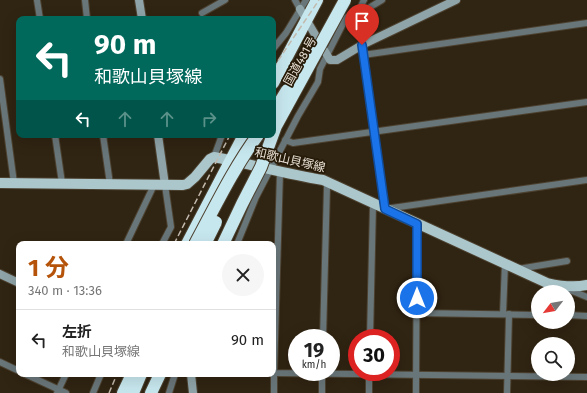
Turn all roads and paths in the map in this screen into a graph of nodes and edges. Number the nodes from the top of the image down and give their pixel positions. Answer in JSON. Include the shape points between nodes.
{"nodes":[{"id":1,"x":37,"y":0,"type":"edge"},
{"id":2,"x":85,"y":0,"type":"edge"},
{"id":3,"x":139,"y":0,"type":"edge"},
{"id":4,"x":225,"y":0,"type":"edge"},
{"id":5,"x":295,"y":0,"type":"edge"},
{"id":6,"x":306,"y":0,"type":"edge"},
{"id":7,"x":317,"y":0,"type":"edge"},
{"id":8,"x":337,"y":0,"type":"edge"},
{"id":9,"x":345,"y":0,"type":"edge"},
{"id":10,"x":350,"y":0,"type":"edge"},
{"id":11,"x":364,"y":0,"type":"edge"},
{"id":12,"x":382,"y":0,"type":"edge"},
{"id":13,"x":456,"y":0,"type":"edge"},
{"id":14,"x":360,"y":8,"type":"junction"},
{"id":15,"x":202,"y":13,"type":"dead end"},
{"id":16,"x":304,"y":15,"type":"junction"},
{"id":17,"x":40,"y":16,"type":"edge"},
{"id":18,"x":87,"y":16,"type":"edge"},
{"id":19,"x":142,"y":16,"type":"edge"},
{"id":20,"x":587,"y":23,"type":"edge"},
{"id":21,"x":276,"y":45,"type":"edge"},
{"id":22,"x":362,"y":45,"type":"junction"},
{"id":23,"x":325,"y":52,"type":"junction"},
{"id":24,"x":363,"y":55,"type":"junction"},
{"id":25,"x":276,"y":76,"type":"edge"},
{"id":26,"x":0,"y":79,"type":"edge"},
{"id":27,"x":587,"y":102,"type":"edge"},
{"id":28,"x":276,"y":108,"type":"edge"},
{"id":29,"x":276,"y":127,"type":"edge"},
{"id":30,"x":374,"y":132,"type":"junction"},
{"id":31,"x":55,"y":138,"type":"edge"},
{"id":32,"x":103,"y":138,"type":"edge"},
{"id":33,"x":158,"y":138,"type":"edge"},
{"id":34,"x":221,"y":138,"type":"edge"},
{"id":35,"x":243,"y":138,"type":"edge"},
{"id":36,"x":256,"y":138,"type":"edge"},
{"id":37,"x":260,"y":138,"type":"edge"},
{"id":38,"x":270,"y":138,"type":"edge"},
{"id":39,"x":271,"y":138,"type":"edge"},
{"id":40,"x":285,"y":140,"type":"junction"},
{"id":41,"x":214,"y":157,"type":"junction"},
{"id":42,"x":232,"y":161,"type":"junction"},
{"id":43,"x":269,"y":169,"type":"junction"},
{"id":44,"x":587,"y":180,"type":"edge"},
{"id":45,"x":0,"y":183,"type":"edge"},
{"id":46,"x":14,"y":183,"type":"junction"},
{"id":47,"x":62,"y":183,"type":"junction"},
{"id":48,"x":329,"y":183,"type":"junction"},
{"id":49,"x":110,"y":184,"type":"junction"},
{"id":50,"x":154,"y":185,"type":"junction"},
{"id":51,"x":165,"y":185,"type":"junction"},
{"id":52,"x":247,"y":187,"type":"junction"},
{"id":53,"x":373,"y":204,"type":"junction"},
{"id":54,"x":206,"y":208,"type":"junction"},
{"id":55,"x":385,"y":209,"type":"junction"},
{"id":56,"x":235,"y":212,"type":"junction"},
{"id":57,"x":417,"y":224,"type":"junction"},
{"id":58,"x":127,"y":241,"type":"edge"},
{"id":59,"x":164,"y":241,"type":"edge"},
{"id":60,"x":189,"y":241,"type":"edge"},
{"id":61,"x":196,"y":241,"type":"edge"},
{"id":62,"x":197,"y":241,"type":"edge"},
{"id":63,"x":207,"y":241,"type":"edge"},
{"id":64,"x":216,"y":241,"type":"edge"},
{"id":65,"x":219,"y":241,"type":"edge"},
{"id":66,"x":224,"y":241,"type":"edge"},
{"id":67,"x":224,"y":241,"type":"edge"},
{"id":68,"x":238,"y":241,"type":"edge"},
{"id":69,"x":238,"y":241,"type":"edge"},
{"id":70,"x":271,"y":241,"type":"edge"},
{"id":71,"x":568,"y":261,"type":"dead end"},
{"id":72,"x":505,"y":263,"type":"junction"},
{"id":73,"x":517,"y":269,"type":"junction"},
{"id":74,"x":0,"y":274,"type":"edge"},
{"id":75,"x":16,"y":282,"type":"edge"},
{"id":76,"x":557,"y":285,"type":"edge"},
{"id":77,"x":587,"y":285,"type":"edge"},
{"id":78,"x":575,"y":286,"type":"edge"},
{"id":79,"x":575,"y":292,"type":"edge"},
{"id":80,"x":587,"y":297,"type":"edge"},
{"id":81,"x":417,"y":313,"type":"junction"},
{"id":82,"x":506,"y":314,"type":"junction"},
{"id":83,"x":531,"y":315,"type":"edge"},
{"id":84,"x":575,"y":315,"type":"edge"},
{"id":85,"x":587,"y":316,"type":"edge"},
{"id":86,"x":323,"y":329,"type":"edge"},
{"id":87,"x":370,"y":329,"type":"edge"},
{"id":88,"x":0,"y":362,"type":"edge"},
{"id":89,"x":16,"y":370,"type":"edge"},
{"id":90,"x":276,"y":373,"type":"edge"},
{"id":91,"x":288,"y":373,"type":"edge"},
{"id":92,"x":400,"y":374,"type":"edge"},
{"id":93,"x":416,"y":374,"type":"junction"},
{"id":94,"x":507,"y":376,"type":"junction"},
{"id":95,"x":31,"y":377,"type":"edge"},
{"id":96,"x":65,"y":377,"type":"edge"},
{"id":97,"x":100,"y":377,"type":"edge"},
{"id":98,"x":124,"y":377,"type":"edge"},
{"id":99,"x":131,"y":377,"type":"edge"},
{"id":100,"x":137,"y":377,"type":"edge"},
{"id":101,"x":141,"y":377,"type":"edge"},
{"id":102,"x":151,"y":377,"type":"edge"},
{"id":103,"x":159,"y":377,"type":"edge"},
{"id":104,"x":165,"y":377,"type":"edge"},
{"id":105,"x":173,"y":377,"type":"edge"},
{"id":106,"x":191,"y":377,"type":"edge"},
{"id":107,"x":274,"y":377,"type":"edge"},
{"id":108,"x":587,"y":377,"type":"edge"},
{"id":109,"x":322,"y":381,"type":"edge"},
{"id":110,"x":369,"y":381,"type":"edge"},
{"id":111,"x":58,"y":391,"type":"edge"},
{"id":112,"x":66,"y":393,"type":"edge"},
{"id":113,"x":93,"y":393,"type":"edge"},
{"id":114,"x":116,"y":393,"type":"edge"},
{"id":115,"x":123,"y":393,"type":"edge"},
{"id":116,"x":129,"y":393,"type":"edge"},
{"id":117,"x":133,"y":393,"type":"edge"},
{"id":118,"x":144,"y":393,"type":"edge"},
{"id":119,"x":151,"y":393,"type":"edge"},
{"id":120,"x":158,"y":393,"type":"edge"},
{"id":121,"x":169,"y":393,"type":"edge"},
{"id":122,"x":193,"y":393,"type":"edge"},
{"id":123,"x":274,"y":393,"type":"edge"},
{"id":124,"x":322,"y":393,"type":"edge"},
{"id":125,"x":369,"y":393,"type":"edge"},
{"id":126,"x":416,"y":393,"type":"edge"},
{"id":127,"x":507,"y":393,"type":"edge"}],
"edges":[{"from":1,"to":17,"type":"street"},
{"from":2,"to":18,"type":"street"},
{"from":3,"to":19,"type":"street"},
{"from":4,"to":15,"type":"street"},
{"from":5,"to":16,"type":"street"},
{"from":6,"to":16,"type":"street"},
{"from":7,"to":16,"type":"highway","name":"国道481号"},
{"from":8,"to":28,"type":"highway","bridge":true},
{"from":9,"to":29,"type":"highway","bridge":true},
{"from":10,"to":23,"type":"highway","name":"国道481号"},
{"from":11,"to":14,"type":"street"},
{"from":12,"to":14,"type":"street","via":[[367,9]]},
{"from":13,"to":22,"type":"street"},
{"from":14,"to":23,"type":"street","via":[[346,18]]},
{"from":16,"to":21,"type":"street"},
{"from":16,"to":23,"type":"street"},
{"from":16,"to":25,"type":"highway","name":"国道481号"},
{"from":20,"to":24,"type":"street"},
{"from":22,"to":23,"type":"street","via":[[337,60],[330,60]]},
{"from":22,"to":24,"type":"street"},
{"from":23,"to":40,"type":"street","via":[[318,82]]},
{"from":23,"to":43,"type":"highway","name":"国道481号"},
{"from":24,"to":30,"type":"street"},
{"from":26,"to":46,"type":"street"},
{"from":27,"to":30,"type":"street"},
{"from":30,"to":40,"type":"street","via":[[293,143]]},
{"from":30,"to":55,"type":"street"},
{"from":31,"to":47,"type":"street"},
{"from":32,"to":49,"type":"street"},
{"from":33,"to":51,"type":"street"},
{"from":34,"to":41,"type":"street"},
{"from":35,"to":42,"type":"highway"},
{"from":36,"to":62,"type":"highway","bridge":true},
{"from":37,"to":63,"type":"highway","bridge":true},
{"from":38,"to":64,"type":"highway","bridge":true},
{"from":39,"to":66,"type":"highway","bridge":true,"via":[[261,167]]},
{"from":40,"to":43,"type":"street"},
{"from":41,"to":42,"type":"main road","name":"和歌山貝塚線"},
{"from":41,"to":51,"type":"main road","via":[[187,184]]},
{"from":42,"to":43,"type":"main road","name":"和歌山貝塚線"},
{"from":42,"to":54,"type":"highway"},
{"from":43,"to":48,"type":"main road","name":"和歌山貝塚線"},
{"from":43,"to":52,"type":"highway","name":"国道481号"},
{"from":43,"to":68,"type":"street"},
{"from":43,"to":70,"type":"street"},
{"from":44,"to":55,"type":"street"},
{"from":45,"to":46,"type":"main road"},
{"from":46,"to":47,"type":"main road"},
{"from":47,"to":49,"type":"main road"},
{"from":48,"to":53,"type":"main road","name":"和歌山貝塚線"},
{"from":48,"to":86,"type":"street"},
{"from":49,"to":50,"type":"main road"},
{"from":50,"to":51,"type":"main road"},
{"from":50,"to":58,"type":"street"},
{"from":51,"to":59,"type":"street","via":[[171,227]]},
{"from":52,"to":56,"type":"highway","name":"国道481号"},
{"from":52,"to":69,"type":"street","via":[[245,217]]},
{"from":53,"to":55,"type":"main road","name":"和歌山貝塚線"},
{"from":53,"to":87,"type":"street"},
{"from":54,"to":60,"type":"highway"},
{"from":54,"to":61,"type":"highway"},
{"from":55,"to":57,"type":"main road","name":"和歌山貝塚線"},
{"from":56,"to":65,"type":"highway"},
{"from":56,"to":67,"type":"highway","name":"国道481号"},
{"from":57,"to":72,"type":"main road","name":"和歌山貝塚線"},
{"from":57,"to":81,"type":"street"},
{"from":71,"to":73,"type":"street"},
{"from":72,"to":73,"type":"main road","name":"和歌山貝塚線"},
{"from":72,"to":82,"type":"street"},
{"from":73,"to":76,"type":"main road","name":"和歌山貝塚線","via":[[546,283]]},
{"from":74,"to":75,"type":"street"},
{"from":77,"to":78,"type":"main road","name":"和歌山貝塚線"},
{"from":79,"to":80,"type":"street"},
{"from":81,"to":82,"type":"street"},
{"from":81,"to":93,"type":"street"},
{"from":82,"to":83,"type":"street"},
{"from":82,"to":94,"type":"street"},
{"from":84,"to":85,"type":"street"},
{"from":88,"to":89,"type":"street"},
{"from":90,"to":91,"type":"street"},
{"from":92,"to":93,"type":"street"},
{"from":93,"to":94,"type":"street"},
{"from":93,"to":126,"type":"street"},
{"from":94,"to":108,"type":"street"},
{"from":94,"to":127,"type":"street"},
{"from":95,"to":111,"type":"street"},
{"from":96,"to":111,"type":"street"},
{"from":97,"to":113,"type":"street"},
{"from":98,"to":114,"type":"highway"},
{"from":99,"to":115,"type":"highway"},
{"from":100,"to":116,"type":"highway"},
{"from":101,"to":117,"type":"highway"},
{"from":102,"to":118,"type":"highway"},
{"from":103,"to":119,"type":"highway"},
{"from":104,"to":120,"type":"highway"},
{"from":105,"to":121,"type":"street"},
{"from":106,"to":122,"type":"street"},
{"from":107,"to":123,"type":"street"},
{"from":109,"to":124,"type":"street"},
{"from":110,"to":125,"type":"street"},
{"from":111,"to":112,"type":"street"}]}
